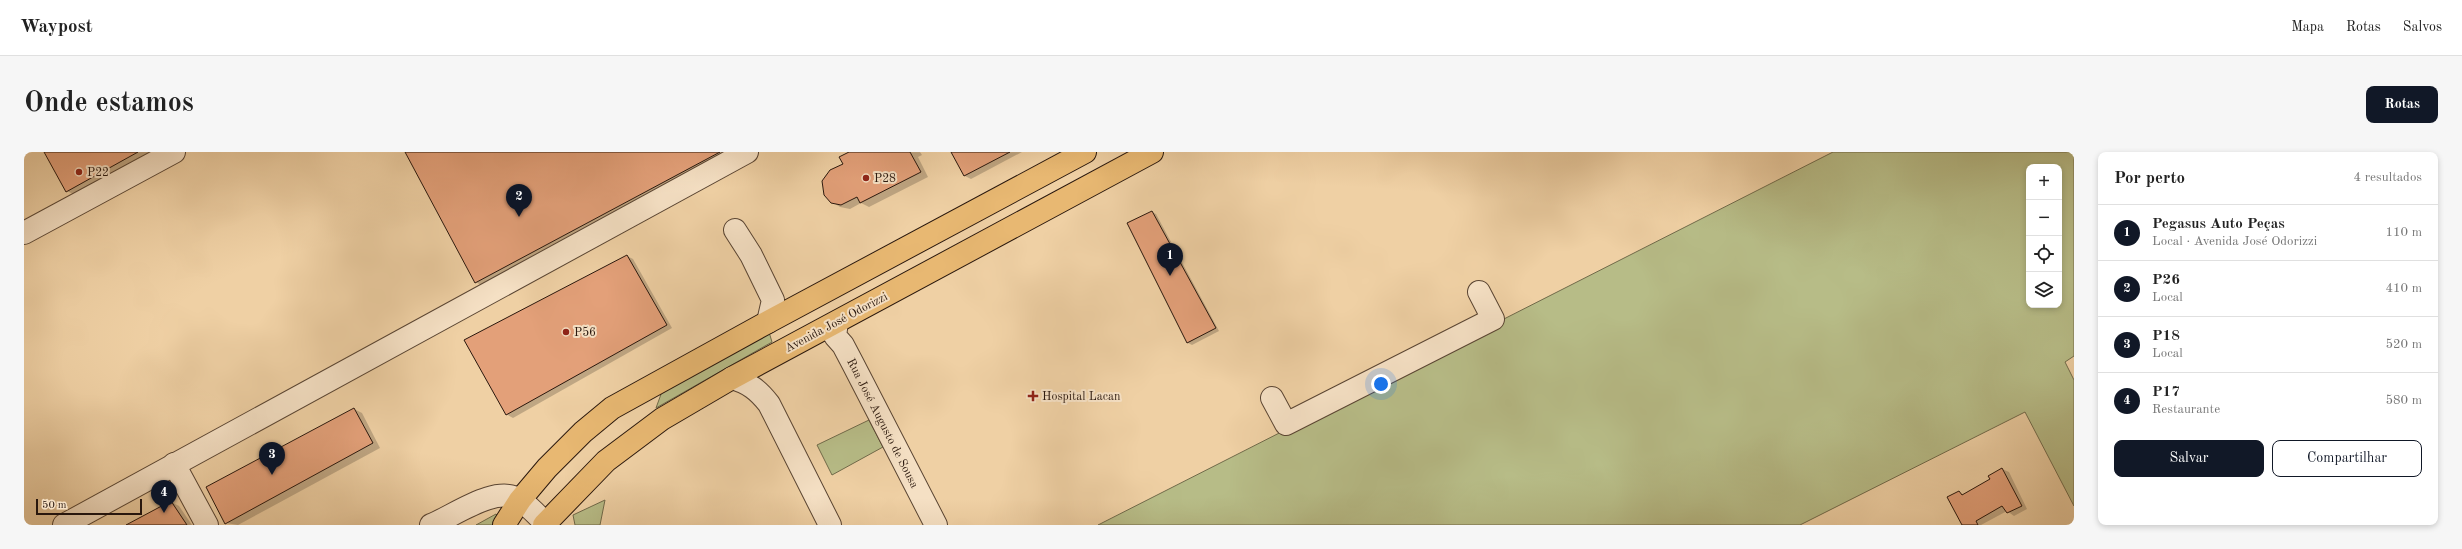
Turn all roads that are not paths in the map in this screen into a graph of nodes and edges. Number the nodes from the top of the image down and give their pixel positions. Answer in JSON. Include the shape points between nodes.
{"nodes":[{"id":1,"x":174,"y":152,"type":"edge"},
{"id":2,"x":747,"y":152,"type":"edge"},
{"id":3,"x":1085,"y":152,"type":"edge"},
{"id":4,"x":1152,"y":152,"type":"edge"},
{"id":5,"x":735,"y":230,"type":"dead end"},
{"id":6,"x":24,"y":233,"type":"edge"},
{"id":7,"x":1479,"y":292,"type":"dead end"},
{"id":8,"x":786,"y":299,"type":"junction"},
{"id":9,"x":768,"y":322,"type":"junction"},
{"id":10,"x":837,"y":322,"type":"junction"},
{"id":11,"x":732,"y":378,"type":"junction"},
{"id":12,"x":1272,"y":398,"type":"dead end"},
{"id":13,"x":174,"y":464,"type":"junction"},
{"id":14,"x":520,"y":500,"type":"junction"},
{"id":15,"x":440,"y":523,"type":"edge"},
{"id":16,"x":545,"y":524,"type":"edge"},
{"id":17,"x":64,"y":525,"type":"edge"},
{"id":18,"x":207,"y":525,"type":"edge"},
{"id":19,"x":504,"y":525,"type":"edge"},
{"id":20,"x":830,"y":525,"type":"edge"},
{"id":21,"x":936,"y":525,"type":"edge"}],
"edges":[{"from":1,"to":6,"type":"street"},
{"from":2,"to":13,"type":"street"},
{"from":3,"to":8,"type":"main road"},
{"from":4,"to":10,"type":"main road","name":"Avenida José Odorizzi"},
{"from":5,"to":8,"type":"street"},
{"from":7,"to":12,"type":"street","via":[[1492,319],[1416,359],[1286,424]]},
{"from":8,"to":9,"type":"main road"},
{"from":8,"to":9,"type":"street"},
{"from":9,"to":14,"type":"main road","via":[[612,408],[583,432]]},
{"from":10,"to":11,"type":"main road","name":"Avenida José Odorizzi"},
{"from":10,"to":21,"type":"street","name":"Rua José Augusto de Sousa","via":[[835,336],[843,345]]},
{"from":11,"to":16,"type":"main road","name":"Avenida José Odorizzi","via":[[662,419],[606,461]]},
{"from":11,"to":20,"type":"street","via":[[757,389],[769,404]]},
{"from":13,"to":17,"type":"street"},
{"from":13,"to":18,"type":"street"},
{"from":14,"to":15,"type":"street","via":[[496,495]]},
{"from":14,"to":16,"type":"street"},
{"from":14,"to":19,"type":"main road"}]}
